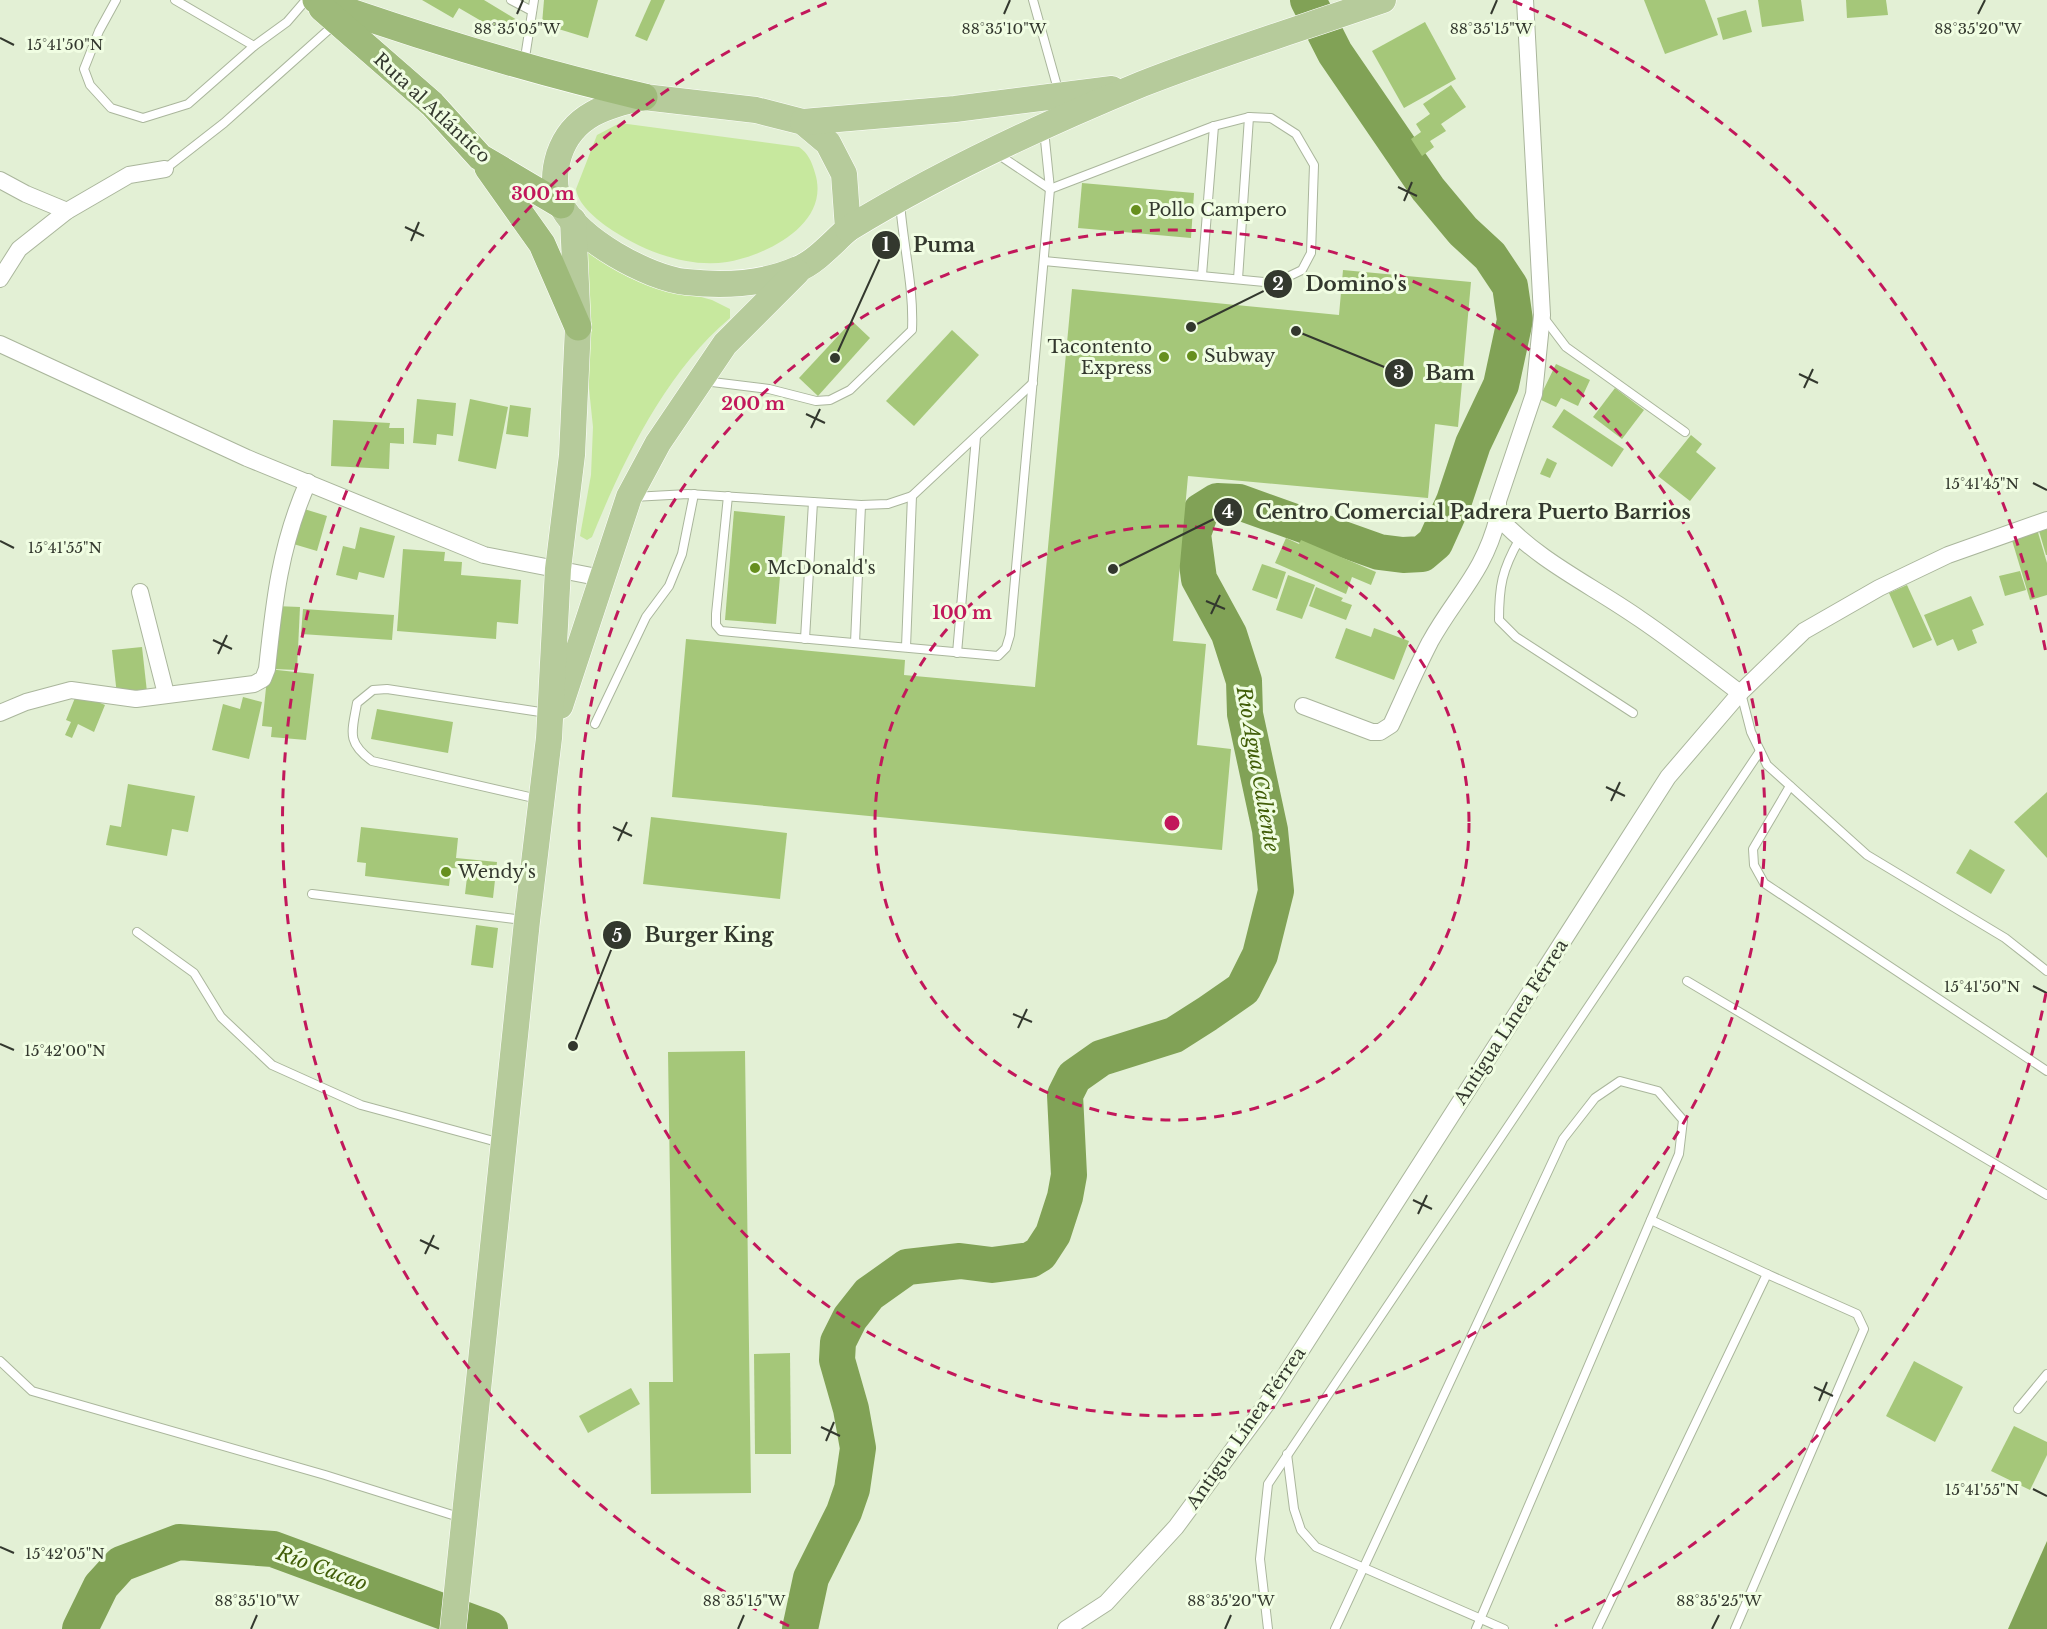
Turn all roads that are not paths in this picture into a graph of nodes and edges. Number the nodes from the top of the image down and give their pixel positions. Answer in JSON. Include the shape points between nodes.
{"nodes":[{"id":1,"x":116,"y":0,"type":"edge"},
{"id":2,"x":175,"y":0,"type":"edge"},
{"id":3,"x":306,"y":0,"type":"edge"},
{"id":4,"x":314,"y":0,"type":"edge"},
{"id":5,"x":511,"y":0,"type":"edge"},
{"id":6,"x":534,"y":0,"type":"edge"},
{"id":7,"x":1033,"y":0,"type":"edge"},
{"id":8,"x":1383,"y":0,"type":"edge"},
{"id":9,"x":1525,"y":0,"type":"edge"},
{"id":10,"x":532,"y":11,"type":"junction"},
{"id":11,"x":338,"y":22,"type":"junction"},
{"id":12,"x":254,"y":46,"type":"junction"},
{"id":13,"x":524,"y":67,"type":"junction"},
{"id":14,"x":1142,"y":84,"type":"junction"},
{"id":15,"x":1059,"y":96,"type":"junction"},
{"id":16,"x":644,"y":97,"type":"junction"},
{"id":17,"x":1249,"y":117,"type":"junction"},
{"id":18,"x":803,"y":122,"type":"junction"},
{"id":19,"x":1044,"y":126,"type":"junction"},
{"id":20,"x":1214,"y":126,"type":"junction"},
{"id":21,"x":990,"y":150,"type":"junction"},
{"id":22,"x":480,"y":158,"type":"junction"},
{"id":23,"x":165,"y":170,"type":"joint"},
{"id":24,"x":0,"y":180,"type":"edge"},
{"id":25,"x":1050,"y":189,"type":"junction"},
{"id":26,"x":900,"y":197,"type":"junction"},
{"id":27,"x":67,"y":211,"type":"junction"},
{"id":28,"x":567,"y":213,"type":"junction"},
{"id":29,"x":848,"y":229,"type":"junction"},
{"id":30,"x":1044,"y":261,"type":"junction"},
{"id":31,"x":800,"y":269,"type":"junction"},
{"id":32,"x":1202,"y":275,"type":"junction"},
{"id":33,"x":0,"y":279,"type":"edge"},
{"id":34,"x":1238,"y":279,"type":"junction"},
{"id":35,"x":1542,"y":315,"type":"junction"},
{"id":36,"x":578,"y":327,"type":"junction"},
{"id":37,"x":0,"y":344,"type":"edge"},
{"id":38,"x":701,"y":380,"type":"junction"},
{"id":39,"x":1033,"y":383,"type":"junction"},
{"id":40,"x":1685,"y":432,"type":"dead end"},
{"id":41,"x":976,"y":437,"type":"junction"},
{"id":42,"x":308,"y":482,"type":"junction"},
{"id":43,"x":694,"y":494,"type":"junction"},
{"id":44,"x":728,"y":496,"type":"junction"},
{"id":45,"x":912,"y":496,"type":"junction"},
{"id":46,"x":629,"y":497,"type":"junction"},
{"id":47,"x":813,"y":502,"type":"junction"},
{"id":48,"x":861,"y":505,"type":"junction"},
{"id":49,"x":1498,"y":517,"type":"junction"},
{"id":50,"x":2047,"y":520,"type":"edge"},
{"id":51,"x":1519,"y":540,"type":"junction"},
{"id":52,"x":558,"y":569,"type":"junction"},
{"id":53,"x":602,"y":578,"type":"junction"},
{"id":54,"x":140,"y":592,"type":"dead end"},
{"id":55,"x":805,"y":639,"type":"junction"},
{"id":56,"x":855,"y":643,"type":"junction"},
{"id":57,"x":906,"y":647,"type":"junction"},
{"id":58,"x":957,"y":653,"type":"junction"},
{"id":59,"x":1740,"y":693,"type":"junction"},
{"id":60,"x":166,"y":694,"type":"junction"},
{"id":61,"x":1303,"y":706,"type":"dead end"},
{"id":62,"x":0,"y":713,"type":"edge"},
{"id":63,"x":1633,"y":713,"type":"dead end"},
{"id":64,"x":595,"y":723,"type":"dead end"},
{"id":65,"x":550,"y":726,"type":"junction"},
{"id":66,"x":1760,"y":751,"type":"junction"},
{"id":67,"x":1790,"y":786,"type":"junction"},
{"id":68,"x":542,"y":800,"type":"junction"},
{"id":69,"x":312,"y":894,"type":"dead end"},
{"id":70,"x":527,"y":921,"type":"junction"},
{"id":71,"x":137,"y":932,"type":"dead end"},
{"id":72,"x":2047,"y":971,"type":"edge"},
{"id":73,"x":1687,"y":981,"type":"dead end"},
{"id":74,"x":2047,"y":1071,"type":"edge"},
{"id":75,"x":504,"y":1144,"type":"junction"},
{"id":76,"x":2047,"y":1195,"type":"edge"},
{"id":77,"x":1651,"y":1220,"type":"junction"},
{"id":78,"x":1767,"y":1274,"type":"junction"},
{"id":79,"x":0,"y":1361,"type":"edge"},
{"id":80,"x":2047,"y":1374,"type":"edge"},
{"id":81,"x":2018,"y":1409,"type":"dead end"},
{"id":82,"x":1287,"y":1454,"type":"junction"},
{"id":83,"x":465,"y":1519,"type":"junction"},
{"id":84,"x":1365,"y":1569,"type":"junction"},
{"id":85,"x":1481,"y":1619,"type":"junction"},
{"id":86,"x":453,"y":1629,"type":"edge"},
{"id":87,"x":1066,"y":1629,"type":"edge"},
{"id":88,"x":1268,"y":1629,"type":"edge"},
{"id":89,"x":1335,"y":1629,"type":"edge"},
{"id":90,"x":1476,"y":1629,"type":"edge"},
{"id":91,"x":1504,"y":1629,"type":"edge"},
{"id":92,"x":1597,"y":1629,"type":"edge"},
{"id":93,"x":1735,"y":1629,"type":"edge"}],
"edges":[{"from":1,"to":12,"type":"lane","via":[[84,69],[90,85],[111,108],[143,118],[188,104]]},
{"from":2,"to":12,"type":"lane"},
{"from":3,"to":12,"type":"lane","via":[[287,22]]},
{"from":4,"to":11,"type":"highway","name":"Ruta al Atlántico"},
{"from":4,"to":13,"type":"highway","name":"Ruta al Atlántico"},
{"from":5,"to":10,"type":"lane"},
{"from":6,"to":10,"type":"lane"},
{"from":7,"to":15,"type":"lane"},
{"from":8,"to":14,"type":"main road"},
{"from":9,"to":35,"type":"street"},
{"from":10,"to":13,"type":"lane"},
{"from":11,"to":22,"type":"highway","name":"Ruta al Atlántico","via":[[432,104]]},
{"from":11,"to":23,"type":"lane"},
{"from":13,"to":16,"type":"highway","name":"Ruta al Atlántico"},
{"from":14,"to":15,"type":"main road"},
{"from":14,"to":19,"type":"main road"},
{"from":15,"to":18,"type":"main road"},
{"from":16,"to":18,"type":"main road","via":[[756,110]]},
{"from":16,"to":28,"type":"main road","via":[[607,105],[572,129],[556,164],[554,181]]},
{"from":17,"to":20,"type":"lane"},
{"from":17,"to":34,"type":"lane"},
{"from":17,"to":34,"type":"lane","via":[[1271,118],[1286,126],[1314,165],[1311,253],[1302,270],[1275,283]]},
{"from":18,"to":29,"type":"main road","via":[[828,143],[844,174]]},
{"from":19,"to":21,"type":"main road"},
{"from":19,"to":25,"type":"lane"},
{"from":20,"to":25,"type":"lane"},
{"from":20,"to":32,"type":"lane"},
{"from":21,"to":25,"type":"lane"},
{"from":21,"to":26,"type":"main road"},
{"from":22,"to":28,"type":"highway","name":"Ruta al Atlántico"},
{"from":22,"to":36,"type":"highway","via":[[542,244]]},
{"from":23,"to":27,"type":"street","via":[[129,175]]},
{"from":24,"to":27,"type":"street"},
{"from":25,"to":30,"type":"lane"},
{"from":26,"to":29,"type":"main road"},
{"from":26,"to":38,"type":"lane","via":[[913,304],[912,330],[850,390],[830,400],[816,401],[769,388]]},
{"from":27,"to":33,"type":"street","via":[[20,249]]},
{"from":28,"to":31,"type":"main road","via":[[610,253],[683,282],[731,284],[771,279]]},
{"from":28,"to":36,"type":"main road"},
{"from":29,"to":31,"type":"main road"},
{"from":30,"to":32,"type":"lane"},
{"from":30,"to":39,"type":"lane"},
{"from":31,"to":38,"type":"main road","via":[[726,344]]},
{"from":32,"to":34,"type":"lane"},
{"from":35,"to":40,"type":"lane","via":[[1566,347]]},
{"from":35,"to":49,"type":"street","via":[[1534,394],[1498,501]]},
{"from":36,"to":52,"type":"main road","via":[[572,455]]},
{"from":37,"to":42,"type":"street","via":[[247,458]]},
{"from":38,"to":46,"type":"main road","via":[[658,443]]},
{"from":39,"to":41,"type":"lane"},
{"from":39,"to":58,"type":"lane","via":[[1011,635],[998,656]]},
{"from":41,"to":45,"type":"lane"},
{"from":41,"to":58,"type":"lane"},
{"from":42,"to":52,"type":"street","via":[[484,555]]},
{"from":42,"to":60,"type":"street","via":[[292,520],[276,580],[263,679],[254,684]]},
{"from":43,"to":44,"type":"lane"},
{"from":43,"to":46,"type":"lane"},
{"from":43,"to":64,"type":"lane","via":[[682,554],[669,586],[645,616]]},
{"from":44,"to":47,"type":"lane"},
{"from":44,"to":55,"type":"lane","via":[[716,625],[721,631]]},
{"from":45,"to":48,"type":"lane","via":[[888,504]]},
{"from":45,"to":57,"type":"lane"},
{"from":46,"to":53,"type":"main road"},
{"from":47,"to":48,"type":"lane"},
{"from":47,"to":55,"type":"lane"},
{"from":48,"to":56,"type":"lane"},
{"from":49,"to":51,"type":"street"},
{"from":49,"to":61,"type":"street","via":[[1492,544],[1431,640],[1390,725],[1372,732]]},
{"from":50,"to":59,"type":"street","name":"Antigua Línea Férrea","via":[[1948,555],[1879,588],[1803,632]]},
{"from":51,"to":59,"type":"street","via":[[1639,618]]},
{"from":51,"to":63,"type":"lane","via":[[1505,565],[1499,590],[1499,620],[1516,637]]},
{"from":52,"to":53,"type":"street"},
{"from":52,"to":65,"type":"main road"},
{"from":53,"to":65,"type":"main road"},
{"from":54,"to":60,"type":"street"},
{"from":55,"to":56,"type":"lane"},
{"from":56,"to":57,"type":"lane"},
{"from":57,"to":58,"type":"lane"},
{"from":59,"to":66,"type":"lane"},
{"from":59,"to":87,"type":"street","name":"Antigua Línea Férrea","via":[[1668,777],[1268,1402],[1176,1527],[1106,1603]]},
{"from":60,"to":62,"type":"street","via":[[136,699],[71,690]]},
{"from":65,"to":68,"type":"main road"},
{"from":65,"to":68,"type":"lane","via":[[387,688],[373,690],[357,703],[351,738],[358,751],[372,761]]},
{"from":66,"to":67,"type":"lane","via":[[1767,765]]},
{"from":66,"to":82,"type":"lane"},
{"from":67,"to":72,"type":"lane","via":[[1867,855],[2005,938]]},
{"from":67,"to":74,"type":"lane","via":[[1753,849],[1754,865],[1764,883]]},
{"from":68,"to":70,"type":"main road"},
{"from":69,"to":70,"type":"lane"},
{"from":70,"to":75,"type":"main road"},
{"from":71,"to":75,"type":"lane","via":[[194,973],[221,1017],[272,1065],[361,1105]]},
{"from":73,"to":76,"type":"lane"},
{"from":75,"to":83,"type":"main road"},
{"from":77,"to":78,"type":"lane"},
{"from":77,"to":84,"type":"lane","via":[[1679,1154],[1683,1120],[1658,1091],[1620,1081],[1595,1098],[1563,1139]]},
{"from":77,"to":85,"type":"lane"},
{"from":78,"to":92,"type":"lane"},
{"from":78,"to":93,"type":"lane","via":[[1857,1314],[1864,1329]]},
{"from":79,"to":83,"type":"lane","via":[[32,1391]]},
{"from":80,"to":81,"type":"lane"},
{"from":82,"to":84,"type":"lane","via":[[1294,1509],[1301,1530],[1316,1547]]},
{"from":82,"to":88,"type":"lane","via":[[1268,1484],[1260,1559]]},
{"from":83,"to":86,"type":"main road"},
{"from":84,"to":85,"type":"lane"},
{"from":84,"to":89,"type":"lane"},
{"from":85,"to":90,"type":"lane"},
{"from":85,"to":91,"type":"lane"}]}
